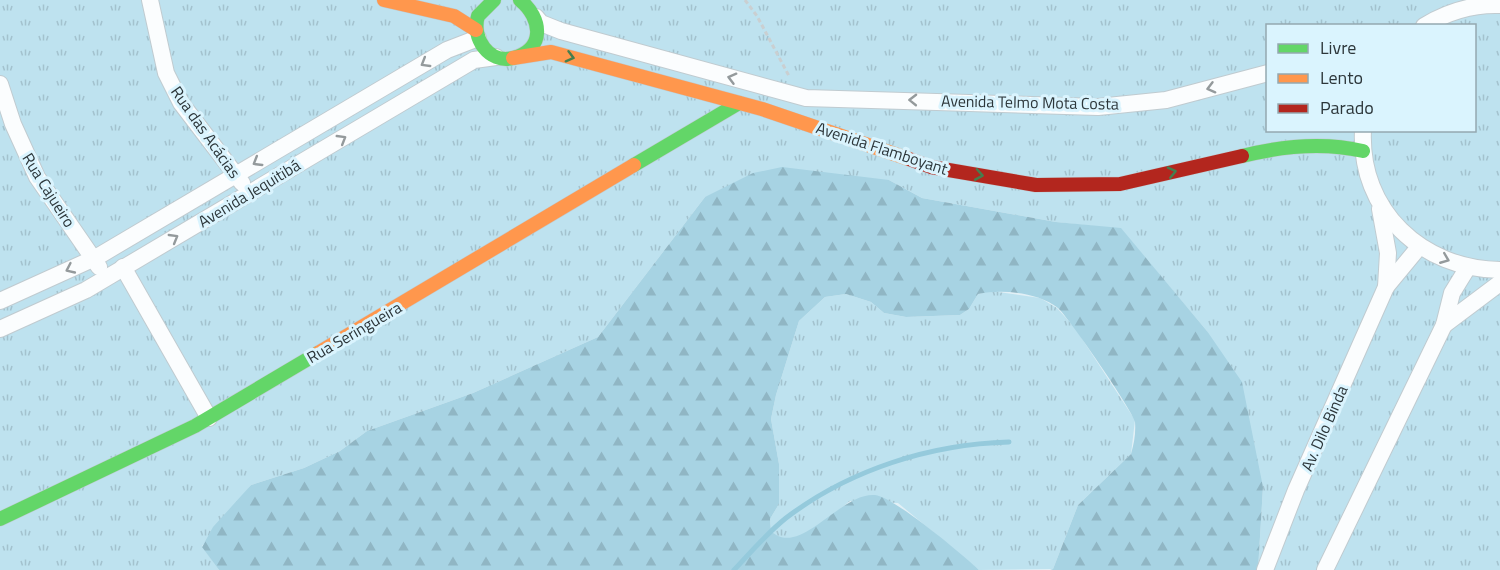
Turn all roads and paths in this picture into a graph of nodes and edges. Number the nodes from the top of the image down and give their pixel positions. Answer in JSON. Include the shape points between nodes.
{"nodes":[{"id":1,"x":150,"y":0,"type":"edge"},
{"id":2,"x":384,"y":0,"type":"edge"},
{"id":3,"x":494,"y":0,"type":"edge"},
{"id":4,"x":520,"y":0,"type":"edge"},
{"id":5,"x":745,"y":0,"type":"edge"},
{"id":6,"x":1500,"y":5,"type":"edge"},
{"id":7,"x":1453,"y":7,"type":"edge"},
{"id":8,"x":536,"y":17,"type":"junction"},
{"id":9,"x":1427,"y":24,"type":"edge"},
{"id":10,"x":477,"y":34,"type":"junction"},
{"id":11,"x":496,"y":57,"type":"junction"},
{"id":12,"x":513,"y":58,"type":"junction"},
{"id":13,"x":706,"y":71,"type":"junction"},
{"id":14,"x":1266,"y":74,"type":"edge"},
{"id":15,"x":0,"y":84,"type":"edge"},
{"id":16,"x":700,"y":92,"type":"junction"},
{"id":17,"x":796,"y":95,"type":"junction"},
{"id":18,"x":739,"y":103,"type":"junction"},
{"id":19,"x":697,"y":126,"type":"junction"},
{"id":20,"x":1363,"y":132,"type":"edge"},
{"id":21,"x":1363,"y":151,"type":"junction"},
{"id":22,"x":236,"y":175,"type":"junction"},
{"id":23,"x":249,"y":194,"type":"junction"},
{"id":24,"x":1376,"y":197,"type":"junction"},
{"id":25,"x":1419,"y":248,"type":"junction"},
{"id":26,"x":94,"y":258,"type":"junction"},
{"id":27,"x":123,"y":267,"type":"junction"},
{"id":28,"x":1468,"y":267,"type":"junction"},
{"id":29,"x":1500,"y":270,"type":"edge"},
{"id":30,"x":106,"y":278,"type":"junction"},
{"id":31,"x":1500,"y":283,"type":"edge"},
{"id":32,"x":1386,"y":287,"type":"junction"},
{"id":33,"x":0,"y":301,"type":"edge"},
{"id":34,"x":1444,"y":325,"type":"junction"},
{"id":35,"x":0,"y":329,"type":"edge"},
{"id":36,"x":209,"y":418,"type":"junction"},
{"id":37,"x":0,"y":519,"type":"edge"},
{"id":38,"x":1265,"y":570,"type":"edge"},
{"id":39,"x":1325,"y":570,"type":"edge"}],
"edges":[{"from":1,"to":22,"type":"street","name":"Rua das Acácias","via":[[166,73],[181,102]]},
{"from":2,"to":10,"type":"street","via":[[454,16]]},
{"from":3,"to":10,"type":"street","via":[[480,13]]},
{"from":4,"to":8,"type":"street"},
{"from":5,"to":17,"type":"path","via":[[757,16]]},
{"from":6,"to":7,"type":"street"},
{"from":7,"to":9,"type":"street"},
{"from":8,"to":12,"type":"street","via":[[534,43]]},
{"from":8,"to":13,"type":"street","via":[[550,27]]},
{"from":10,"to":11,"type":"street"},
{"from":10,"to":22,"type":"street","name":"Avenida Jequitibá","one_way":true},
{"from":11,"to":12,"type":"street","name":"Avenida Flamboyant"},
{"from":23,"to":11,"type":"street","name":"Avenida Jequitibá","one_way":true,"via":[[474,60]]},
{"from":12,"to":16,"type":"street","name":"Avenida Flamboyant","one_way":true,"via":[[551,52]]},
{"from":13,"to":16,"type":"street"},
{"from":17,"to":13,"type":"street","one_way":true},
{"from":14,"to":17,"type":"street","name":"Avenida Telmo Mota Costa","one_way":true,"via":[[1166,100],[1098,107]]},
{"from":15,"to":26,"type":"street","name":"Rua Cajueiro","via":[[16,133],[37,177]]},
{"from":16,"to":18,"type":"street","name":"Avenida Flamboyant"},
{"from":16,"to":19,"type":"street","via":[[704,110]]},
{"from":18,"to":19,"type":"street","name":"Rua Seringueira"},
{"from":18,"to":21,"type":"street","name":"Avenida Flamboyant","one_way":true,"via":[[931,167],[1036,185],[1120,184],[1275,148],[1340,146]]},
{"from":19,"to":36,"type":"street","name":"Rua Seringueira"},
{"from":20,"to":21,"type":"street"},
{"from":21,"to":24,"type":"street"},
{"from":22,"to":23,"type":"street","name":"Rua das Acácias"},
{"from":22,"to":26,"type":"street","name":"Avenida Jequitibá"},
{"from":27,"to":23,"type":"street","name":"Avenida Jequitibá","one_way":true},
{"from":24,"to":25,"type":"street","via":[[1399,229]]},
{"from":24,"to":32,"type":"street","via":[[1386,231]]},
{"from":25,"to":28,"type":"street","one_way":true},
{"from":25,"to":32,"type":"street"},
{"from":26,"to":27,"type":"street","via":[[108,266]]},
{"from":26,"to":30,"type":"street","name":"Rua Cajueiro"},
{"from":26,"to":33,"type":"street","name":"Avenida Jequitibá","one_way":true},
{"from":27,"to":30,"type":"street","name":"Avenida Jequitibá"},
{"from":27,"to":36,"type":"street"},
{"from":28,"to":29,"type":"street"},
{"from":28,"to":34,"type":"street","via":[[1452,293]]},
{"from":30,"to":35,"type":"street","name":"Avenida Jequitibá"},
{"from":31,"to":34,"type":"street"},
{"from":32,"to":38,"type":"street","name":"Av. Dilo Binda"},
{"from":34,"to":39,"type":"street"},
{"from":36,"to":37,"type":"street","name":"Rua Seringueira"}]}
